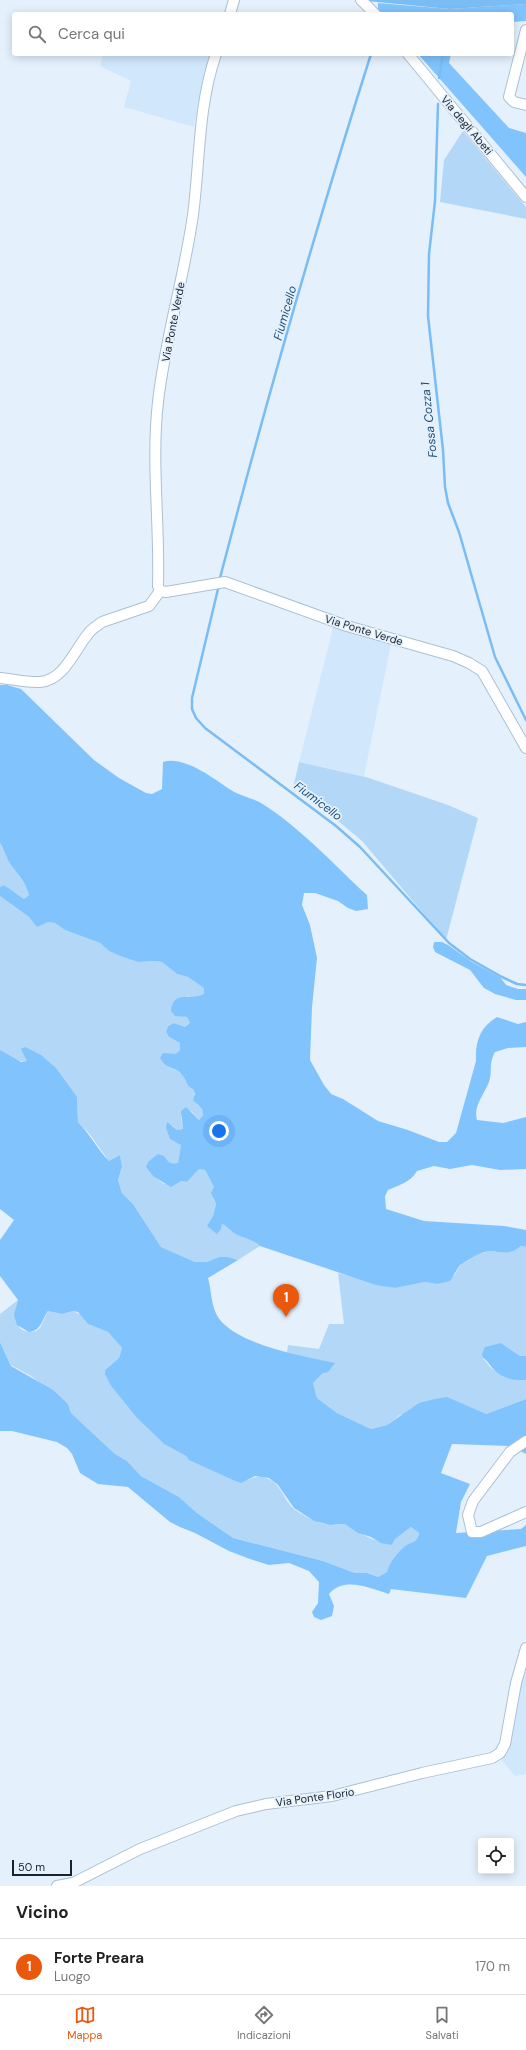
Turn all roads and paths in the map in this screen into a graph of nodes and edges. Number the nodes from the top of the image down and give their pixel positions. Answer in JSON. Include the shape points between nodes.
{"nodes":[{"id":1,"x":234,"y":0,"type":"edge"},
{"id":2,"x":361,"y":0,"type":"edge"},
{"id":3,"x":231,"y":12,"type":"edge"},
{"id":4,"x":373,"y":12,"type":"edge"},
{"id":5,"x":526,"y":30,"type":"edge"},
{"id":6,"x":215,"y":56,"type":"edge"},
{"id":7,"x":410,"y":56,"type":"edge"},
{"id":8,"x":526,"y":105,"type":"edge"},
{"id":9,"x":526,"y":197,"type":"edge"},
{"id":10,"x":160,"y":591,"type":"junction"},
{"id":11,"x":0,"y":678,"type":"edge"},
{"id":12,"x":526,"y":748,"type":"edge"},
{"id":13,"x":526,"y":1441,"type":"edge"},
{"id":14,"x":526,"y":1512,"type":"edge"},
{"id":15,"x":526,"y":1648,"type":"edge"},
{"id":16,"x":57,"y":1886,"type":"edge"}],
"edges":[{"from":1,"to":3,"type":"street"},
{"from":2,"to":4,"type":"street"},
{"from":5,"to":8,"type":"street","via":[[509,98]]},
{"from":6,"to":10,"type":"street","name":"Via Ponte Verde","via":[[206,87],[188,249],[172,319],[158,402],[154,480]]},
{"from":7,"to":9,"type":"street","name":"Via degli Abeti"},
{"from":10,"to":11,"type":"street","via":[[149,606],[102,622],[88,633],[58,676],[39,682]]},
{"from":10,"to":12,"type":"street","name":"Via Ponte Verde","via":[[225,582],[347,626],[469,662],[482,671]]},
{"from":13,"to":14,"type":"street","via":[[510,1452],[473,1502],[468,1515],[472,1532],[481,1532]]},
{"from":15,"to":16,"type":"street","name":"Via Ponte Florio","via":[[516,1683],[505,1744],[492,1758],[332,1796],[266,1804],[236,1811],[140,1849],[73,1883]]}]}
